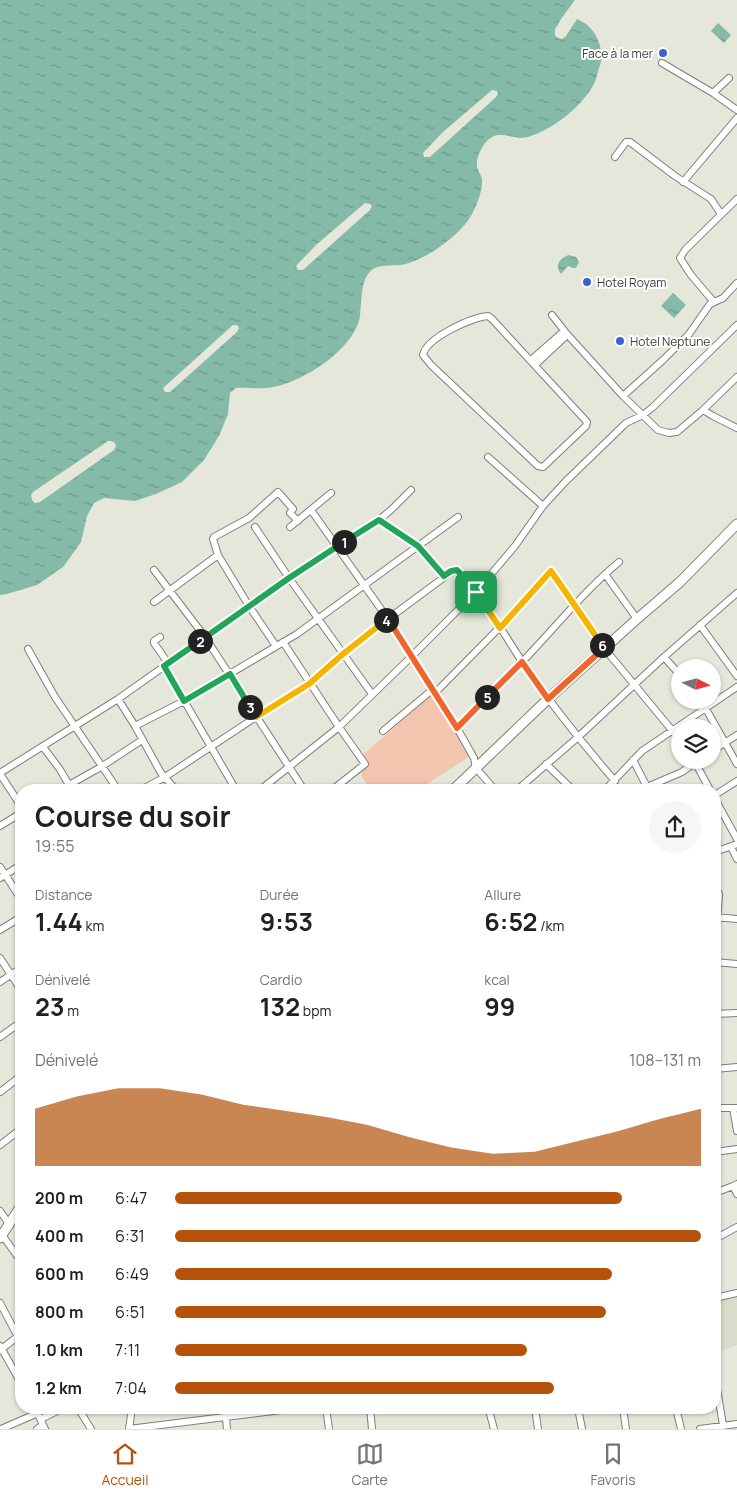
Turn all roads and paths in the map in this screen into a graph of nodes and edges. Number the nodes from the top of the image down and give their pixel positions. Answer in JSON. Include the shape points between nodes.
{"nodes":[{"id":1,"x":662,"y":63,"type":"dead end"},
{"id":2,"x":729,"y":78,"type":"dead end"},
{"id":3,"x":713,"y":93,"type":"junction"},
{"id":4,"x":737,"y":110,"type":"edge"},
{"id":5,"x":737,"y":118,"type":"edge"},
{"id":6,"x":615,"y":158,"type":"dead end"},
{"id":7,"x":683,"y":182,"type":"junction"},
{"id":8,"x":737,"y":199,"type":"edge"},
{"id":9,"x":722,"y":214,"type":"junction"},
{"id":10,"x":737,"y":283,"type":"edge"},
{"id":11,"x":713,"y":301,"type":"junction"},
{"id":12,"x":552,"y":315,"type":"dead end"},
{"id":13,"x":737,"y":325,"type":"edge"},
{"id":14,"x":566,"y":333,"type":"junction"},
{"id":15,"x":533,"y":362,"type":"junction"},
{"id":16,"x":737,"y":377,"type":"edge"},
{"id":17,"x":623,"y":396,"type":"junction"},
{"id":18,"x":704,"y":410,"type":"junction"},
{"id":19,"x":643,"y":415,"type":"junction"},
{"id":20,"x":737,"y":428,"type":"edge"},
{"id":21,"x":488,"y":457,"type":"dead end"},
{"id":22,"x":411,"y":490,"type":"dead end"},
{"id":23,"x":331,"y":493,"type":"dead end"},
{"id":24,"x":543,"y":506,"type":"junction"},
{"id":25,"x":311,"y":510,"type":"junction"},
{"id":26,"x":458,"y":517,"type":"dead end"},
{"id":27,"x":379,"y":520,"type":"junction"},
{"id":28,"x":298,"y":521,"type":"junction"},
{"id":29,"x":736,"y":526,"type":"edge"},
{"id":30,"x":255,"y":527,"type":"dead end"},
{"id":31,"x":290,"y":528,"type":"dead end"},
{"id":32,"x":418,"y":546,"type":"junction"},
{"id":33,"x":336,"y":547,"type":"junction"},
{"id":34,"x":218,"y":554,"type":"junction"},
{"id":35,"x":619,"y":562,"type":"dead end"},
{"id":36,"x":154,"y":570,"type":"dead end"},
{"id":37,"x":605,"y":574,"type":"junction"},
{"id":38,"x":444,"y":576,"type":"junction"},
{"id":39,"x":289,"y":578,"type":"junction"},
{"id":40,"x":364,"y":585,"type":"junction"},
{"id":41,"x":169,"y":591,"type":"junction"},
{"id":42,"x":476,"y":592,"type":"junction"},
{"id":43,"x":737,"y":593,"type":"edge"},
{"id":44,"x":154,"y":602,"type":"dead end"},
{"id":45,"x":249,"y":606,"type":"junction"},
{"id":46,"x":574,"y":606,"type":"junction"},
{"id":47,"x":318,"y":619,"type":"junction"},
{"id":48,"x":388,"y":619,"type":"junction"},
{"id":49,"x":637,"y":619,"type":"junction"},
{"id":50,"x":700,"y":625,"type":"junction"},
{"id":51,"x":500,"y":628,"type":"junction"},
{"id":52,"x":160,"y":637,"type":"dead end"},
{"id":53,"x":206,"y":637,"type":"junction"},
{"id":54,"x":283,"y":642,"type":"junction"},
{"id":55,"x":276,"y":646,"type":"junction"},
{"id":56,"x":604,"y":648,"type":"junction"},
{"id":57,"x":28,"y":649,"type":"dead end"},
{"id":58,"x":343,"y":654,"type":"junction"},
{"id":59,"x":411,"y":657,"type":"junction"},
{"id":60,"x":664,"y":657,"type":"junction"},
{"id":61,"x":522,"y":662,"type":"junction"},
{"id":62,"x":166,"y":664,"type":"junction"},
{"id":63,"x":671,"y":664,"type":"edge"},
{"id":64,"x":230,"y":674,"type":"junction"},
{"id":65,"x":737,"y":676,"type":"edge"},
{"id":66,"x":309,"y":684,"type":"junction"},
{"id":67,"x":635,"y":685,"type":"junction"},
{"id":68,"x":737,"y":687,"type":"edge"},
{"id":69,"x":433,"y":692,"type":"junction"},
{"id":70,"x":372,"y":694,"type":"junction"},
{"id":71,"x":721,"y":698,"type":"edge"},
{"id":72,"x":118,"y":699,"type":"junction"},
{"id":73,"x":548,"y":699,"type":"junction"},
{"id":74,"x":184,"y":701,"type":"junction"},
{"id":75,"x":704,"y":709,"type":"edge"},
{"id":76,"x":707,"y":709,"type":"edge"},
{"id":77,"x":256,"y":717,"type":"junction"},
{"id":78,"x":690,"y":719,"type":"edge"},
{"id":79,"x":75,"y":726,"type":"junction"},
{"id":80,"x":135,"y":726,"type":"junction"},
{"id":81,"x":339,"y":727,"type":"junction"},
{"id":82,"x":457,"y":728,"type":"junction"},
{"id":83,"x":671,"y":728,"type":"edge"},
{"id":84,"x":384,"y":731,"type":"dead end"},
{"id":85,"x":671,"y":731,"type":"edge"},
{"id":86,"x":737,"y":734,"type":"edge"},
{"id":87,"x":577,"y":738,"type":"junction"},
{"id":88,"x":142,"y":740,"type":"junction"},
{"id":89,"x":725,"y":742,"type":"junction"},
{"id":90,"x":721,"y":744,"type":"edge"},
{"id":91,"x":43,"y":747,"type":"junction"},
{"id":92,"x":210,"y":748,"type":"junction"},
{"id":93,"x":633,"y":760,"type":"junction"},
{"id":94,"x":546,"y":764,"type":"junction"},
{"id":95,"x":737,"y":764,"type":"edge"},
{"id":96,"x":101,"y":767,"type":"junction"},
{"id":97,"x":288,"y":767,"type":"junction"},
{"id":98,"x":476,"y":768,"type":"junction"},
{"id":99,"x":686,"y":769,"type":"edge"},
{"id":100,"x":700,"y":769,"type":"edge"},
{"id":101,"x":0,"y":774,"type":"edge"},
{"id":102,"x":165,"y":777,"type":"junction"},
{"id":103,"x":615,"y":780,"type":"junction"},
{"id":104,"x":737,"y":781,"type":"edge"},
{"id":105,"x":68,"y":784,"type":"edge"},
{"id":106,"x":75,"y":784,"type":"edge"},
{"id":107,"x":114,"y":784,"type":"edge"},
{"id":108,"x":152,"y":784,"type":"edge"},
{"id":109,"x":171,"y":784,"type":"edge"},
{"id":110,"x":232,"y":784,"type":"edge"},
{"id":111,"x":267,"y":784,"type":"edge"},
{"id":112,"x":300,"y":784,"type":"edge"},
{"id":113,"x":339,"y":784,"type":"edge"},
{"id":114,"x":459,"y":784,"type":"edge"},
{"id":115,"x":490,"y":784,"type":"edge"},
{"id":116,"x":524,"y":784,"type":"edge"},
{"id":117,"x":567,"y":784,"type":"edge"},
{"id":118,"x":611,"y":784,"type":"edge"},
{"id":119,"x":641,"y":784,"type":"edge"},
{"id":120,"x":654,"y":784,"type":"edge"},
{"id":121,"x":707,"y":784,"type":"edge"},
{"id":122,"x":721,"y":791,"type":"edge"},
{"id":123,"x":15,"y":797,"type":"edge"},
{"id":124,"x":721,"y":810,"type":"edge"},
{"id":125,"x":15,"y":817,"type":"edge"},
{"id":126,"x":0,"y":826,"type":"edge"},
{"id":127,"x":737,"y":839,"type":"edge"},
{"id":128,"x":734,"y":846,"type":"edge"},
{"id":129,"x":721,"y":850,"type":"edge"},
{"id":130,"x":737,"y":859,"type":"edge"},
{"id":131,"x":0,"y":866,"type":"edge"},
{"id":132,"x":15,"y":868,"type":"edge"},
{"id":133,"x":3,"y":876,"type":"edge"},
{"id":134,"x":15,"y":891,"type":"edge"},
{"id":135,"x":721,"y":917,"type":"edge"},
{"id":136,"x":737,"y":919,"type":"edge"},
{"id":137,"x":15,"y":921,"type":"edge"},
{"id":138,"x":0,"y":930,"type":"edge"},
{"id":139,"x":0,"y":958,"type":"edge"},
{"id":140,"x":721,"y":963,"type":"edge"},
{"id":141,"x":737,"y":964,"type":"edge"},
{"id":142,"x":15,"y":972,"type":"edge"},
{"id":143,"x":11,"y":975,"type":"junction"},
{"id":144,"x":15,"y":981,"type":"edge"},
{"id":145,"x":0,"y":982,"type":"edge"},
{"id":146,"x":737,"y":1012,"type":"edge"},
{"id":147,"x":721,"y":1013,"type":"edge"},
{"id":148,"x":15,"y":1026,"type":"edge"},
{"id":149,"x":0,"y":1037,"type":"edge"},
{"id":150,"x":737,"y":1066,"type":"edge"},
{"id":151,"x":721,"y":1068,"type":"edge"},
{"id":152,"x":15,"y":1081,"type":"edge"},
{"id":153,"x":0,"y":1091,"type":"edge"},
{"id":154,"x":721,"y":1108,"type":"edge"},
{"id":155,"x":735,"y":1108,"type":"edge"},
{"id":156,"x":737,"y":1131,"type":"edge"},
{"id":157,"x":15,"y":1134,"type":"edge"},
{"id":158,"x":0,"y":1145,"type":"edge"},
{"id":159,"x":737,"y":1149,"type":"edge"},
{"id":160,"x":721,"y":1151,"type":"edge"},
{"id":161,"x":735,"y":1185,"type":"edge"},
{"id":162,"x":721,"y":1191,"type":"edge"},
{"id":163,"x":737,"y":1194,"type":"edge"},
{"id":164,"x":0,"y":1211,"type":"edge"},
{"id":165,"x":15,"y":1216,"type":"edge"},
{"id":166,"x":10,"y":1224,"type":"junction"},
{"id":167,"x":737,"y":1227,"type":"edge"},
{"id":168,"x":721,"y":1236,"type":"edge"},
{"id":169,"x":1,"y":1237,"type":"edge"},
{"id":170,"x":15,"y":1254,"type":"edge"},
{"id":171,"x":737,"y":1293,"type":"edge"},
{"id":172,"x":721,"y":1297,"type":"edge"},
{"id":173,"x":0,"y":1303,"type":"edge"},
{"id":174,"x":15,"y":1327,"type":"edge"},
{"id":175,"x":15,"y":1338,"type":"edge"},
{"id":176,"x":0,"y":1348,"type":"edge"},
{"id":177,"x":15,"y":1373,"type":"edge"},
{"id":178,"x":721,"y":1409,"type":"edge"},
{"id":179,"x":29,"y":1414,"type":"edge"},
{"id":180,"x":56,"y":1414,"type":"edge"},
{"id":181,"x":82,"y":1414,"type":"edge"},
{"id":182,"x":131,"y":1414,"type":"edge"},
{"id":183,"x":244,"y":1414,"type":"edge"},
{"id":184,"x":327,"y":1414,"type":"edge"},
{"id":185,"x":371,"y":1414,"type":"edge"},
{"id":186,"x":490,"y":1414,"type":"edge"},
{"id":187,"x":535,"y":1414,"type":"edge"},
{"id":188,"x":579,"y":1414,"type":"edge"},
{"id":189,"x":624,"y":1414,"type":"edge"},
{"id":190,"x":677,"y":1414,"type":"edge"},
{"id":191,"x":226,"y":1416,"type":"junction"},
{"id":192,"x":43,"y":1424,"type":"edge"},
{"id":193,"x":737,"y":1424,"type":"edge"},
{"id":194,"x":724,"y":1425,"type":"junction"},
{"id":195,"x":1,"y":1429,"type":"edge"},
{"id":196,"x":37,"y":1429,"type":"edge"},
{"id":197,"x":91,"y":1429,"type":"edge"},
{"id":198,"x":129,"y":1429,"type":"edge"},
{"id":199,"x":227,"y":1429,"type":"edge"},
{"id":200,"x":329,"y":1429,"type":"edge"},
{"id":201,"x":372,"y":1429,"type":"edge"},
{"id":202,"x":494,"y":1429,"type":"edge"},
{"id":203,"x":538,"y":1429,"type":"edge"},
{"id":204,"x":582,"y":1429,"type":"edge"},
{"id":205,"x":626,"y":1429,"type":"edge"},
{"id":206,"x":681,"y":1429,"type":"edge"},
{"id":207,"x":700,"y":1429,"type":"edge"}],
"edges":[{"from":1,"to":3,"type":"street"},
{"from":2,"to":3,"type":"street"},
{"from":3,"to":4,"type":"street"},
{"from":5,"to":7,"type":"street"},
{"from":6,"to":7,"type":"street","via":[[626,142],[630,142]]},
{"from":7,"to":9,"type":"street","via":[[712,199]]},
{"from":8,"to":9,"type":"street"},
{"from":9,"to":11,"type":"street","via":[[680,258]]},
{"from":10,"to":11,"type":"street","via":[[723,298]]},
{"from":11,"to":17,"type":"street","via":[[689,334]]},
{"from":12,"to":14,"type":"street"},
{"from":13,"to":19,"type":"street"},
{"from":14,"to":15,"type":"street"},
{"from":14,"to":17,"type":"street"},
{"from":15,"to":15,"type":"street","via":[[587,422],[542,467],[431,365],[423,352],[442,335],[488,316]]},
{"from":16,"to":18,"type":"street"},
{"from":17,"to":19,"type":"street"},
{"from":18,"to":19,"type":"street","via":[[674,433],[658,430]]},
{"from":18,"to":20,"type":"street"},
{"from":19,"to":24,"type":"street","via":[[620,429]]},
{"from":21,"to":24,"type":"street"},
{"from":22,"to":27,"type":"street"},
{"from":23,"to":25,"type":"street"},
{"from":24,"to":42,"type":"street"},
{"from":25,"to":28,"type":"street"},
{"from":25,"to":33,"type":"street"},
{"from":26,"to":32,"type":"street"},
{"from":27,"to":32,"type":"street"},
{"from":27,"to":33,"type":"street"},
{"from":28,"to":31,"type":"street"},
{"from":28,"to":34,"type":"street","via":[[290,512],[293,508],[277,492],[249,518],[214,536],[213,544]]},
{"from":29,"to":49,"type":"main road"},
{"from":30,"to":39,"type":"street"},
{"from":32,"to":38,"type":"street"},
{"from":32,"to":40,"type":"street"},
{"from":33,"to":39,"type":"street"},
{"from":33,"to":40,"type":"street"},
{"from":34,"to":41,"type":"street"},
{"from":34,"to":45,"type":"street"},
{"from":35,"to":37,"type":"street"},
{"from":36,"to":41,"type":"street"},
{"from":37,"to":46,"type":"street"},
{"from":37,"to":49,"type":"street"},
{"from":38,"to":42,"type":"street","via":[[457,570]]},
{"from":38,"to":48,"type":"street"},
{"from":39,"to":45,"type":"street"},
{"from":39,"to":47,"type":"street"},
{"from":40,"to":47,"type":"street"},
{"from":40,"to":48,"type":"street"},
{"from":41,"to":44,"type":"street"},
{"from":41,"to":53,"type":"street"},
{"from":42,"to":51,"type":"street"},
{"from":42,"to":59,"type":"street"},
{"from":43,"to":50,"type":"street"},
{"from":45,"to":53,"type":"street"},
{"from":45,"to":55,"type":"street"},
{"from":46,"to":51,"type":"street","via":[[551,571]]},
{"from":46,"to":56,"type":"street"},
{"from":46,"to":61,"type":"street"},
{"from":47,"to":54,"type":"street"},
{"from":47,"to":58,"type":"street"},
{"from":48,"to":58,"type":"street"},
{"from":48,"to":59,"type":"street"},
{"from":49,"to":56,"type":"main road"},
{"from":50,"to":60,"type":"street"},
{"from":50,"to":65,"type":"street"},
{"from":51,"to":61,"type":"street"},
{"from":51,"to":69,"type":"street"},
{"from":52,"to":62,"type":"street","via":[[154,643]]},
{"from":53,"to":62,"type":"street"},
{"from":53,"to":64,"type":"street"},
{"from":54,"to":55,"type":"street"},
{"from":54,"to":66,"type":"street"},
{"from":55,"to":64,"type":"street"},
{"from":56,"to":67,"type":"street"},
{"from":56,"to":73,"type":"main road"},
{"from":57,"to":79,"type":"street"},
{"from":58,"to":66,"type":"street"},
{"from":58,"to":70,"type":"street"},
{"from":59,"to":69,"type":"street"},
{"from":59,"to":70,"type":"street"},
{"from":60,"to":63,"type":"street"},
{"from":60,"to":67,"type":"street"},
{"from":61,"to":73,"type":"street"},
{"from":61,"to":82,"type":"street"},
{"from":62,"to":72,"type":"street"},
{"from":62,"to":74,"type":"street"},
{"from":64,"to":74,"type":"street"},
{"from":64,"to":77,"type":"street"},
{"from":66,"to":77,"type":"street"},
{"from":66,"to":81,"type":"street"},
{"from":67,"to":83,"type":"street"},
{"from":67,"to":87,"type":"street"},
{"from":68,"to":71,"type":"street"},
{"from":69,"to":82,"type":"street"},
{"from":69,"to":84,"type":"street"},
{"from":70,"to":81,"type":"street"},
{"from":72,"to":79,"type":"street"},
{"from":72,"to":80,"type":"street"},
{"from":73,"to":87,"type":"street"},
{"from":73,"to":98,"type":"main road"},
{"from":74,"to":80,"type":"street"},
{"from":74,"to":92,"type":"street"},
{"from":75,"to":78,"type":"street"},
{"from":76,"to":89,"type":"street"},
{"from":77,"to":92,"type":"street"},
{"from":77,"to":97,"type":"street"},
{"from":79,"to":91,"type":"street"},
{"from":79,"to":96,"type":"street"},
{"from":80,"to":88,"type":"street"},
{"from":81,"to":97,"type":"street"},
{"from":81,"to":113,"type":"street","via":[[364,763]]},
{"from":82,"to":98,"type":"street"},
{"from":85,"to":93,"type":"street"},
{"from":86,"to":89,"type":"street"},
{"from":87,"to":94,"type":"street"},
{"from":87,"to":103,"type":"street"},
{"from":88,"to":96,"type":"street"},
{"from":88,"to":102,"type":"street"},
{"from":89,"to":90,"type":"street"},
{"from":89,"to":95,"type":"street"},
{"from":91,"to":101,"type":"street"},
{"from":91,"to":105,"type":"street"},
{"from":92,"to":102,"type":"street"},
{"from":92,"to":110,"type":"street"},
{"from":93,"to":103,"type":"street"},
{"from":93,"to":119,"type":"street"},
{"from":94,"to":116,"type":"street"},
{"from":94,"to":117,"type":"street"},
{"from":96,"to":106,"type":"street"},
{"from":96,"to":107,"type":"street"},
{"from":97,"to":111,"type":"street"},
{"from":97,"to":112,"type":"street"},
{"from":98,"to":114,"type":"main road"},
{"from":98,"to":115,"type":"street"},
{"from":99,"to":120,"type":"street"},
{"from":100,"to":121,"type":"street"},
{"from":101,"to":123,"type":"street"},
{"from":102,"to":108,"type":"street"},
{"from":102,"to":109,"type":"street"},
{"from":103,"to":118,"type":"street"},
{"from":104,"to":122,"type":"street"},
{"from":124,"to":127,"type":"street"},
{"from":125,"to":126,"type":"street"},
{"from":128,"to":129,"type":"street"},
{"from":128,"to":130,"type":"street"},
{"from":131,"to":133,"type":"street"},
{"from":132,"to":133,"type":"street"},
{"from":133,"to":134,"type":"street"},
{"from":135,"to":136,"type":"street"},
{"from":137,"to":138,"type":"street"},
{"from":139,"to":143,"type":"street"},
{"from":140,"to":141,"type":"street"},
{"from":142,"to":143,"type":"street"},
{"from":143,"to":144,"type":"street"},
{"from":143,"to":145,"type":"street"},
{"from":146,"to":147,"type":"street"},
{"from":148,"to":149,"type":"street"},
{"from":150,"to":151,"type":"street"},
{"from":152,"to":153,"type":"street"},
{"from":154,"to":155,"type":"street"},
{"from":155,"to":156,"type":"street"},
{"from":157,"to":158,"type":"street"},
{"from":159,"to":160,"type":"street"},
{"from":161,"to":162,"type":"street"},
{"from":161,"to":163,"type":"street"},
{"from":164,"to":166,"type":"street"},
{"from":165,"to":166,"type":"main road"},
{"from":166,"to":169,"type":"main road"},
{"from":167,"to":168,"type":"street"},
{"from":169,"to":170,"type":"street"},
{"from":171,"to":172,"type":"street"},
{"from":173,"to":174,"type":"street"},
{"from":175,"to":176,"type":"street"},
{"from":176,"to":177,"type":"street"},
{"from":178,"to":194,"type":"street"},
{"from":179,"to":195,"type":"street"},
{"from":180,"to":192,"type":"street"},
{"from":181,"to":197,"type":"street"},
{"from":182,"to":198,"type":"street"},
{"from":183,"to":191,"type":"street"},
{"from":184,"to":200,"type":"street"},
{"from":185,"to":201,"type":"street"},
{"from":186,"to":202,"type":"street"},
{"from":187,"to":203,"type":"street"},
{"from":188,"to":204,"type":"street"},
{"from":189,"to":205,"type":"street"},
{"from":190,"to":206,"type":"street"},
{"from":191,"to":198,"type":"street"},
{"from":191,"to":199,"type":"street"},
{"from":192,"to":196,"type":"street"},
{"from":193,"to":194,"type":"street"},
{"from":194,"to":207,"type":"street"}]}
